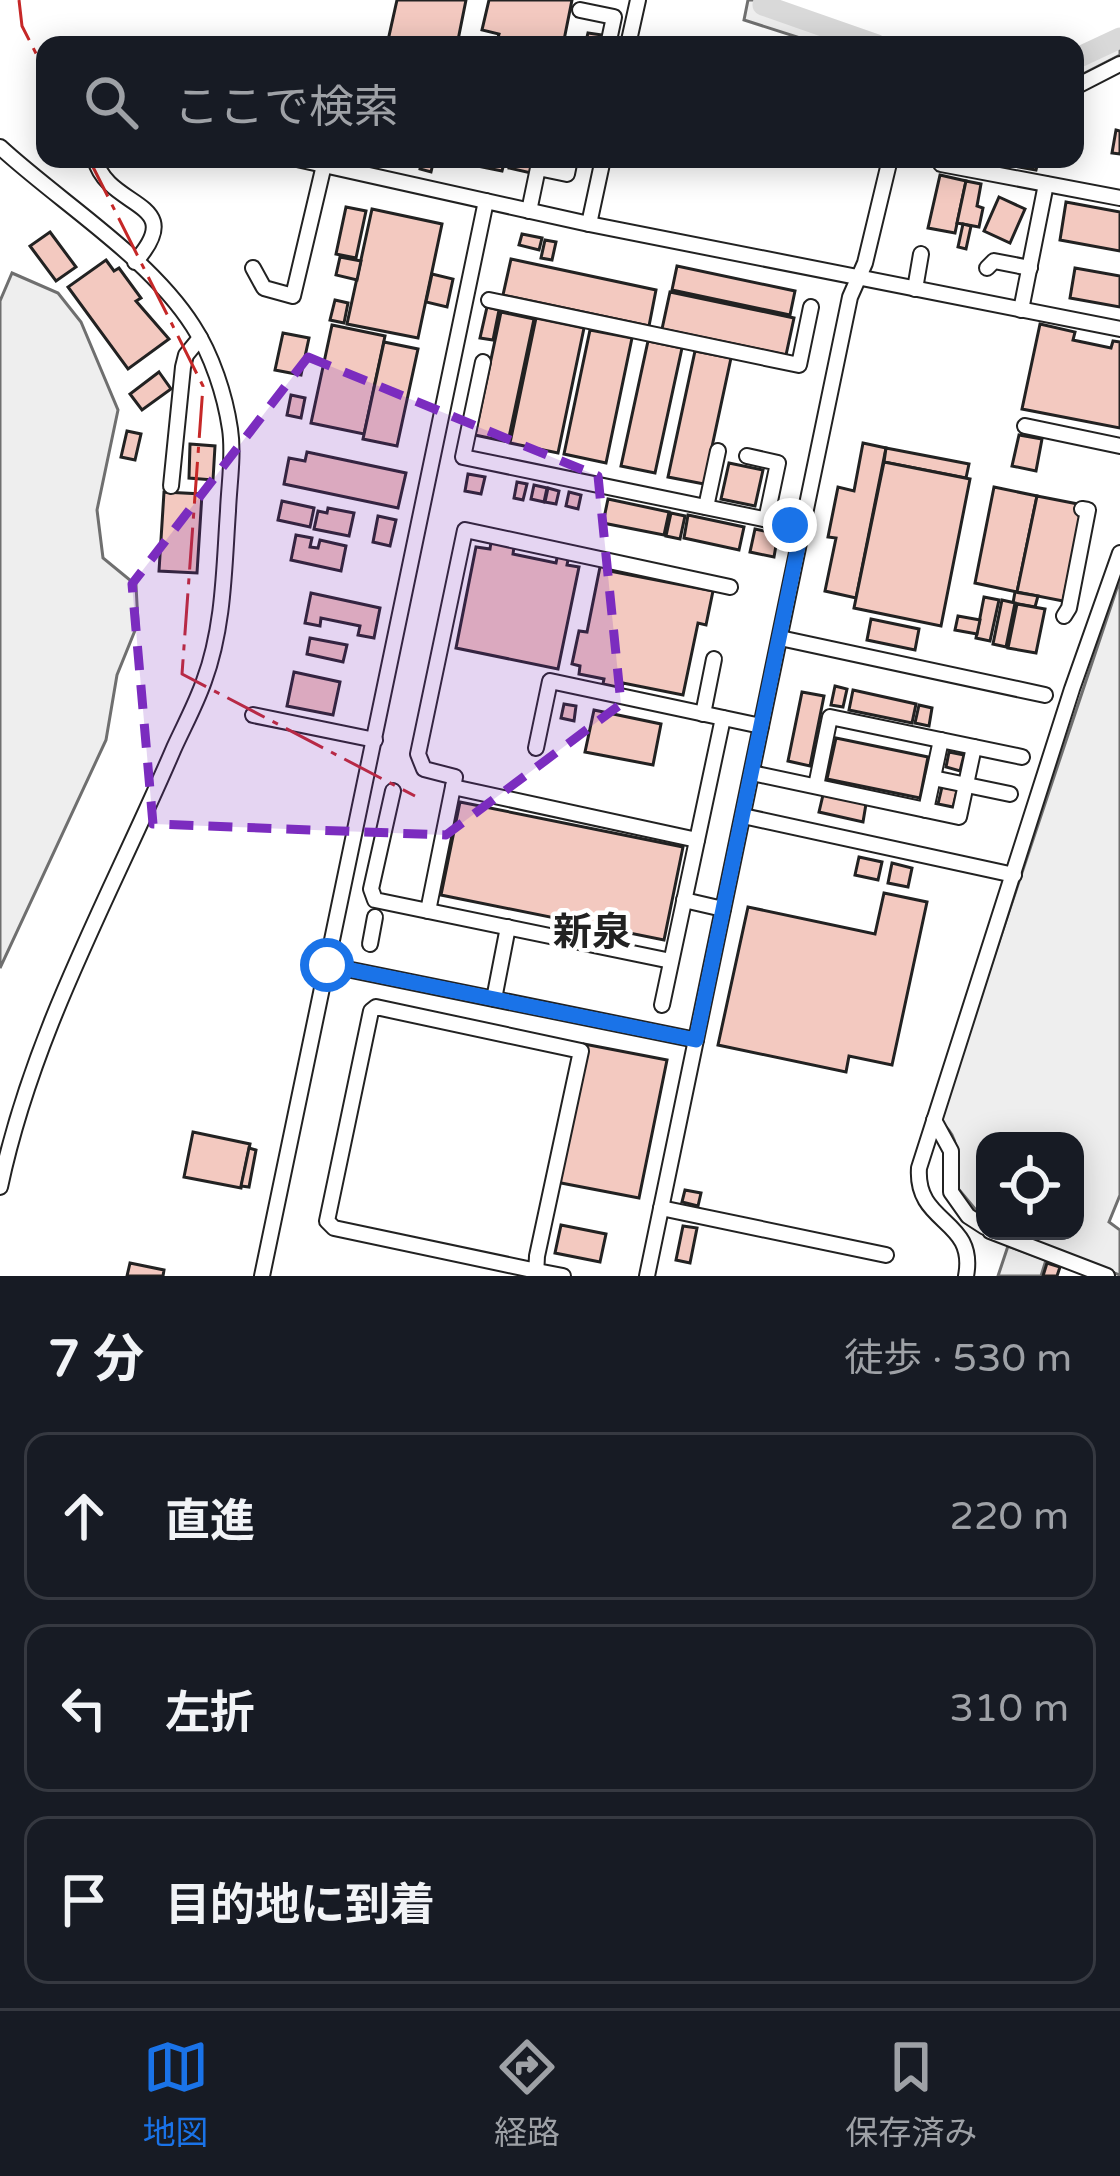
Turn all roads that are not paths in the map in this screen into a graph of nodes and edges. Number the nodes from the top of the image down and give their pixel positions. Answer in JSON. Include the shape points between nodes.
{"nodes":[{"id":1,"x":638,"y":0,"type":"edge"},
{"id":2,"x":580,"y":10,"type":"dead end"},
{"id":3,"x":610,"y":36,"type":"edge"},
{"id":4,"x":630,"y":36,"type":"edge"},
{"id":5,"x":1120,"y":64,"type":"edge"},
{"id":6,"x":1084,"y":82,"type":"edge"},
{"id":7,"x":0,"y":148,"type":"edge"},
{"id":8,"x":98,"y":168,"type":"edge"},
{"id":9,"x":323,"y":168,"type":"edge"},
{"id":10,"x":338,"y":168,"type":"edge"},
{"id":11,"x":538,"y":168,"type":"edge"},
{"id":12,"x":538,"y":168,"type":"edge"},
{"id":13,"x":568,"y":168,"type":"edge"},
{"id":14,"x":601,"y":168,"type":"edge"},
{"id":15,"x":888,"y":168,"type":"edge"},
{"id":16,"x":961,"y":168,"type":"edge"},
{"id":17,"x":1046,"y":184,"type":"junction"},
{"id":18,"x":1120,"y":198,"type":"edge"},
{"id":19,"x":486,"y":201,"type":"junction"},
{"id":20,"x":529,"y":211,"type":"junction"},
{"id":21,"x":589,"y":224,"type":"junction"},
{"id":22,"x":921,"y":254,"type":"dead end"},
{"id":23,"x":135,"y":262,"type":"junction"},
{"id":24,"x":253,"y":268,"type":"dead end"},
{"id":25,"x":987,"y":268,"type":"dead end"},
{"id":26,"x":1030,"y":268,"type":"junction"},
{"id":27,"x":857,"y":277,"type":"junction"},
{"id":28,"x":915,"y":289,"type":"junction"},
{"id":29,"x":489,"y":300,"type":"dead end"},
{"id":30,"x":811,"y":307,"type":"dead end"},
{"id":31,"x":1022,"y":310,"type":"junction"},
{"id":32,"x":1120,"y":329,"type":"edge"},
{"id":33,"x":200,"y":338,"type":"junction"},
{"id":34,"x":483,"y":362,"type":"dead end"},
{"id":35,"x":1024,"y":426,"type":"dead end"},
{"id":36,"x":1120,"y":446,"type":"edge"},
{"id":37,"x":718,"y":451,"type":"dead end"},
{"id":38,"x":747,"y":456,"type":"dead end"},
{"id":39,"x":171,"y":486,"type":"dead end"},
{"id":40,"x":706,"y":507,"type":"junction"},
{"id":41,"x":1082,"y":509,"type":"dead end"},
{"id":42,"x":766,"y":520,"type":"junction"},
{"id":43,"x":802,"y":527,"type":"junction"},
{"id":44,"x":1120,"y":553,"type":"edge"},
{"id":45,"x":730,"y":587,"type":"dead end"},
{"id":46,"x":1064,"y":616,"type":"dead end"},
{"id":47,"x":780,"y":638,"type":"junction"},
{"id":48,"x":714,"y":659,"type":"dead end"},
{"id":49,"x":1045,"y":695,"type":"dead end"},
{"id":50,"x":703,"y":714,"type":"junction"},
{"id":51,"x":253,"y":715,"type":"dead end"},
{"id":52,"x":723,"y":718,"type":"junction"},
{"id":53,"x":761,"y":726,"type":"junction"},
{"id":54,"x":375,"y":740,"type":"junction"},
{"id":55,"x":941,"y":740,"type":"junction"},
{"id":56,"x":974,"y":747,"type":"junction"},
{"id":57,"x":536,"y":748,"type":"dead end"},
{"id":58,"x":1022,"y":757,"type":"dead end"},
{"id":59,"x":752,"y":773,"type":"junction"},
{"id":60,"x":933,"y":778,"type":"junction"},
{"id":61,"x":966,"y":785,"type":"junction"},
{"id":62,"x":453,"y":787,"type":"junction"},
{"id":63,"x":816,"y":787,"type":"junction"},
{"id":64,"x":393,"y":791,"type":"dead end"},
{"id":65,"x":1010,"y":794,"type":"dead end"},
{"id":66,"x":926,"y":810,"type":"junction"},
{"id":67,"x":743,"y":816,"type":"junction"},
{"id":68,"x":697,"y":840,"type":"junction"},
{"id":69,"x":1014,"y":875,"type":"junction"},
{"id":70,"x":684,"y":900,"type":"junction"},
{"id":71,"x":723,"y":909,"type":"junction"},
{"id":72,"x":428,"y":911,"type":"junction"},
{"id":73,"x":375,"y":917,"type":"dead end"},
{"id":74,"x":508,"y":928,"type":"junction"},
{"id":75,"x":370,"y":944,"type":"dead end"},
{"id":76,"x":671,"y":962,"type":"junction"},
{"id":77,"x":327,"y":965,"type":"junction"},
{"id":78,"x":494,"y":999,"type":"junction"},
{"id":79,"x":662,"y":1005,"type":"dead end"},
{"id":80,"x":696,"y":1040,"type":"junction"},
{"id":81,"x":934,"y":1120,"type":"junction"},
{"id":82,"x":0,"y":1187,"type":"edge"},
{"id":83,"x":661,"y":1208,"type":"junction"},
{"id":84,"x":976,"y":1221,"type":"edge"},
{"id":85,"x":1016,"y":1240,"type":"edge"},
{"id":86,"x":886,"y":1255,"type":"dead end"},
{"id":87,"x":536,"y":1273,"type":"edge"},
{"id":88,"x":266,"y":1275,"type":"edge"},
{"id":89,"x":563,"y":1276,"type":"edge"},
{"id":90,"x":646,"y":1276,"type":"edge"},
{"id":91,"x":966,"y":1276,"type":"edge"},
{"id":92,"x":1106,"y":1276,"type":"edge"}],
"edges":[{"from":1,"to":4,"type":"street"},
{"from":2,"to":3,"type":"street","via":[[614,17]]},
{"from":5,"to":6,"type":"street"},
{"from":7,"to":23,"type":"street"},
{"from":8,"to":23,"type":"street","via":[[155,221]]},
{"from":9,"to":24,"type":"street","via":[[293,296],[264,288]]},
{"from":10,"to":19,"type":"street"},
{"from":11,"to":13,"type":"street"},
{"from":12,"to":20,"type":"street"},
{"from":14,"to":21,"type":"street"},
{"from":15,"to":27,"type":"street"},
{"from":16,"to":17,"type":"street"},
{"from":17,"to":18,"type":"street"},
{"from":17,"to":26,"type":"street"},
{"from":19,"to":20,"type":"street"},
{"from":19,"to":54,"type":"street"},
{"from":20,"to":21,"type":"street"},
{"from":21,"to":27,"type":"street"},
{"from":22,"to":28,"type":"street"},
{"from":23,"to":33,"type":"street"},
{"from":25,"to":26,"type":"street","via":[[994,261]]},
{"from":26,"to":31,"type":"street"},
{"from":27,"to":28,"type":"street"},
{"from":27,"to":43,"type":"street"},
{"from":28,"to":31,"type":"street"},
{"from":29,"to":30,"type":"street","via":[[799,365]]},
{"from":31,"to":32,"type":"street"},
{"from":33,"to":39,"type":"street","via":[[183,367]]},
{"from":33,"to":82,"type":"street","via":[[230,429],[216,642],[45,1034]]},
{"from":34,"to":40,"type":"street","via":[[463,457]]},
{"from":35,"to":36,"type":"street"},
{"from":37,"to":40,"type":"street"},
{"from":38,"to":42,"type":"street","via":[[778,463]]},
{"from":40,"to":42,"type":"street"},
{"from":41,"to":46,"type":"street","via":[[1088,510]]},
{"from":42,"to":43,"type":"street"},
{"from":43,"to":47,"type":"street"},
{"from":44,"to":69,"type":"street"},
{"from":45,"to":62,"type":"street","via":[[465,530],[418,754],[424,769],[455,777]]},
{"from":47,"to":49,"type":"street"},
{"from":47,"to":53,"type":"street"},
{"from":48,"to":50,"type":"street"},
{"from":50,"to":52,"type":"street"},
{"from":50,"to":57,"type":"street","via":[[550,681]]},
{"from":51,"to":54,"type":"street"},
{"from":52,"to":53,"type":"street"},
{"from":52,"to":68,"type":"street"},
{"from":53,"to":59,"type":"street"},
{"from":54,"to":77,"type":"street"},
{"from":55,"to":56,"type":"street"},
{"from":55,"to":60,"type":"street"},
{"from":55,"to":63,"type":"street","via":[[830,717]]},
{"from":56,"to":58,"type":"street"},
{"from":56,"to":61,"type":"street"},
{"from":59,"to":63,"type":"street"},
{"from":59,"to":67,"type":"street"},
{"from":60,"to":61,"type":"street"},
{"from":60,"to":66,"type":"street"},
{"from":61,"to":65,"type":"street"},
{"from":61,"to":66,"type":"street","via":[[959,817]]},
{"from":62,"to":68,"type":"street"},
{"from":62,"to":72,"type":"street"},
{"from":63,"to":66,"type":"street"},
{"from":64,"to":72,"type":"street","via":[[371,896]]},
{"from":67,"to":69,"type":"street"},
{"from":67,"to":71,"type":"street"},
{"from":68,"to":70,"type":"street"},
{"from":69,"to":81,"type":"street"},
{"from":70,"to":71,"type":"street"},
{"from":70,"to":76,"type":"street"},
{"from":71,"to":80,"type":"street"},
{"from":72,"to":74,"type":"street"},
{"from":73,"to":75,"type":"street"},
{"from":74,"to":76,"type":"street"},
{"from":74,"to":78,"type":"street"},
{"from":76,"to":79,"type":"street"},
{"from":77,"to":78,"type":"street"},
{"from":77,"to":88,"type":"street"},
{"from":78,"to":80,"type":"street"},
{"from":80,"to":83,"type":"street"},
{"from":81,"to":84,"type":"street","via":[[951,1151],[951,1192]]},
{"from":81,"to":91,"type":"street","via":[[918,1188],[960,1235]]},
{"from":83,"to":86,"type":"street"},
{"from":83,"to":90,"type":"street"},
{"from":85,"to":92,"type":"street"},
{"from":87,"to":87,"type":"street","via":[[581,1051],[376,1007],[327,1221]]},
{"from":87,"to":89,"type":"street"}]}
